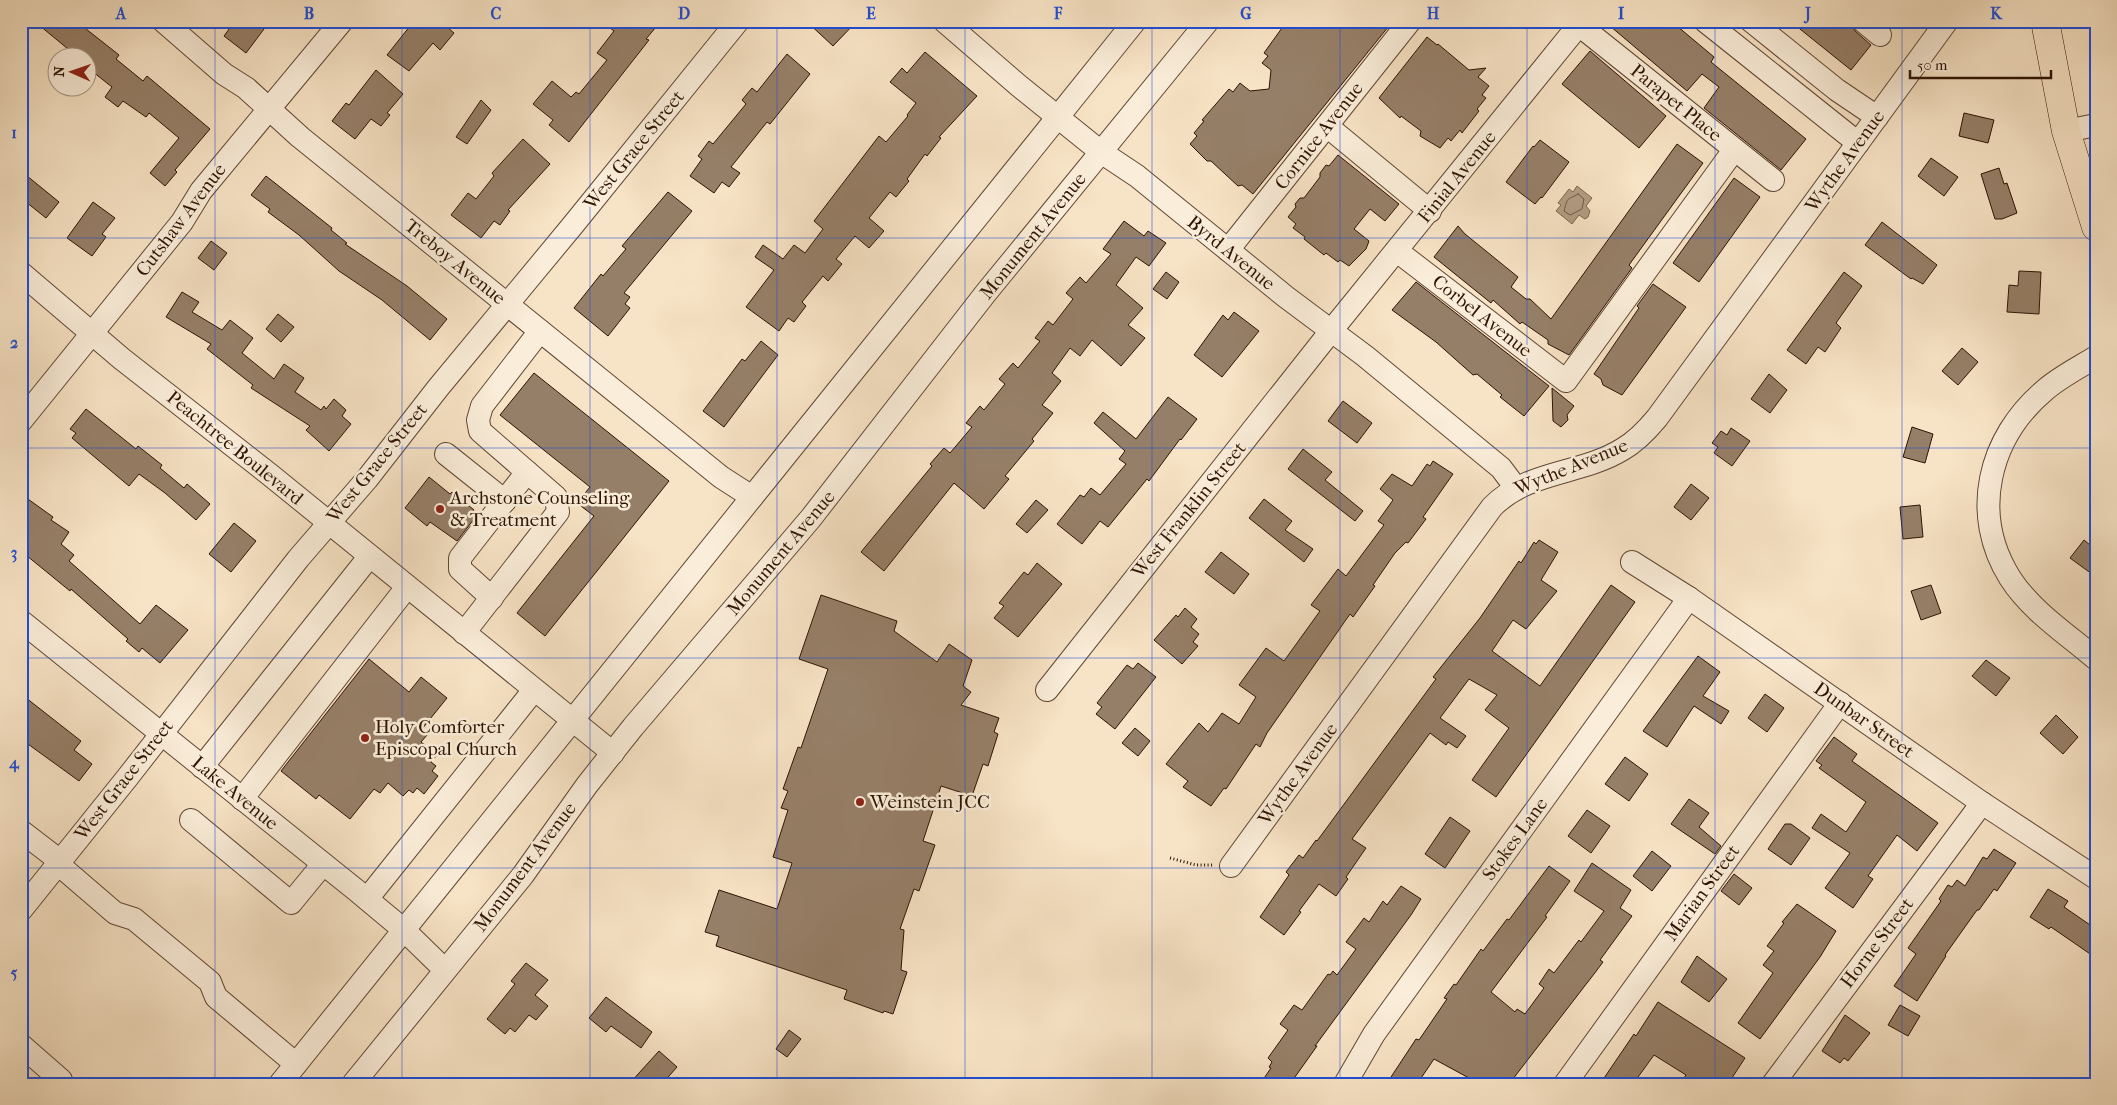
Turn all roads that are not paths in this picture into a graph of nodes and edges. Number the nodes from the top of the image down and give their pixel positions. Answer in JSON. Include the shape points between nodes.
{"nodes":[{"id":1,"x":163,"y":21,"type":"edge"},
{"id":2,"x":342,"y":21,"type":"edge"},
{"id":3,"x":738,"y":21,"type":"edge"},
{"id":4,"x":944,"y":21,"type":"edge"},
{"id":5,"x":1134,"y":21,"type":"edge"},
{"id":6,"x":1208,"y":21,"type":"edge"},
{"id":7,"x":1410,"y":21,"type":"edge"},
{"id":8,"x":1706,"y":21,"type":"edge"},
{"id":9,"x":1751,"y":21,"type":"edge"},
{"id":10,"x":1947,"y":21,"type":"edge"},
{"id":11,"x":2046,"y":21,"type":"edge"},
{"id":12,"x":1581,"y":23,"type":"edge"},
{"id":13,"x":269,"y":109,"type":"junction"},
{"id":14,"x":1058,"y":116,"type":"junction"},
{"id":15,"x":1877,"y":118,"type":"junction"},
{"id":16,"x":2096,"y":125,"type":"edge"},
{"id":17,"x":1327,"y":126,"type":"junction"},
{"id":18,"x":2066,"y":131,"type":"junction"},
{"id":19,"x":1858,"y":143,"type":"junction"},
{"id":20,"x":1734,"y":150,"type":"junction"},
{"id":21,"x":1100,"y":152,"type":"junction"},
{"id":22,"x":1774,"y":180,"type":"dead end"},
{"id":23,"x":1430,"y":211,"type":"junction"},
{"id":24,"x":2096,"y":228,"type":"edge"},
{"id":25,"x":1228,"y":250,"type":"junction"},
{"id":26,"x":1397,"y":251,"type":"junction"},
{"id":27,"x":21,"y":274,"type":"edge"},
{"id":28,"x":508,"y":304,"type":"junction"},
{"id":29,"x":540,"y":331,"type":"junction"},
{"id":30,"x":1331,"y":331,"type":"junction"},
{"id":31,"x":92,"y":333,"type":"junction"},
{"id":32,"x":2096,"y":357,"type":"edge"},
{"id":33,"x":21,"y":421,"type":"edge"},
{"id":34,"x":446,"y":454,"type":"dead end"},
{"id":35,"x":528,"y":472,"type":"junction"},
{"id":36,"x":1516,"y":488,"type":"junction"},
{"id":37,"x":752,"y":497,"type":"junction"},
{"id":38,"x":505,"y":501,"type":"junction"},
{"id":39,"x":328,"y":524,"type":"junction"},
{"id":40,"x":369,"y":557,"type":"junction"},
{"id":41,"x":1632,"y":562,"type":"dead end"},
{"id":42,"x":407,"y":588,"type":"junction"},
{"id":43,"x":492,"y":598,"type":"junction"},
{"id":44,"x":1689,"y":598,"type":"junction"},
{"id":45,"x":21,"y":621,"type":"edge"},
{"id":46,"x":464,"y":633,"type":"junction"},
{"id":47,"x":2096,"y":659,"type":"edge"},
{"id":48,"x":534,"y":690,"type":"junction"},
{"id":49,"x":1048,"y":690,"type":"dead end"},
{"id":50,"x":1840,"y":703,"type":"junction"},
{"id":51,"x":572,"y":721,"type":"junction"},
{"id":52,"x":161,"y":734,"type":"junction"},
{"id":53,"x":613,"y":753,"type":"junction"},
{"id":54,"x":202,"y":767,"type":"junction"},
{"id":55,"x":242,"y":799,"type":"junction"},
{"id":56,"x":1982,"y":803,"type":"junction"},
{"id":57,"x":191,"y":820,"type":"dead end"},
{"id":58,"x":21,"y":831,"type":"edge"},
{"id":59,"x":59,"y":863,"type":"junction"},
{"id":60,"x":323,"y":864,"type":"junction"},
{"id":61,"x":1231,"y":866,"type":"road end"},
{"id":62,"x":2096,"y":878,"type":"edge"},
{"id":63,"x":367,"y":899,"type":"junction"},
{"id":64,"x":21,"y":910,"type":"edge"},
{"id":65,"x":404,"y":930,"type":"junction"},
{"id":66,"x":445,"y":970,"type":"junction"},
{"id":67,"x":22,"y":1049,"type":"edge"},
{"id":68,"x":296,"y":1064,"type":"junction"},
{"id":69,"x":62,"y":1084,"type":"edge"},
{"id":70,"x":280,"y":1084,"type":"edge"},
{"id":71,"x":353,"y":1084,"type":"edge"},
{"id":72,"x":1345,"y":1084,"type":"edge"},
{"id":73,"x":1565,"y":1084,"type":"edge"},
{"id":74,"x":1773,"y":1084,"type":"edge"}],
"edges":[{"from":1,"to":13,"type":"street","name":"Treboy Avenue"},
{"from":2,"to":13,"type":"street","name":"Cutshaw Avenue"},
{"from":3,"to":28,"type":"street","name":"West Grace Street"},
{"from":4,"to":14,"type":"street","name":"Byrd Avenue","via":[[1018,86]]},
{"from":5,"to":14,"type":"street"},
{"from":6,"to":21,"type":"street","name":"Monument Avenue"},
{"from":7,"to":17,"type":"street","name":"Cornice Avenue"},
{"from":8,"to":19,"type":"street"},
{"from":9,"to":15,"type":"street"},
{"from":10,"to":15,"type":"street","name":"Wythe Avenue"},
{"from":11,"to":18,"type":"main road"},
{"from":12,"to":20,"type":"street","name":"Parapet Place"},
{"from":12,"to":23,"type":"street","name":"Finial Avenue"},
{"from":13,"to":28,"type":"street","name":"Treboy Avenue"},
{"from":13,"to":31,"type":"street","name":"Cutshaw Avenue","via":[[201,191],[182,222]]},
{"from":14,"to":21,"type":"street","name":"Byrd Avenue"},
{"from":14,"to":37,"type":"street"},
{"from":15,"to":19,"type":"street","name":"Wythe Avenue"},
{"from":16,"to":18,"type":"street"},
{"from":17,"to":23,"type":"street"},
{"from":17,"to":25,"type":"street","name":"Cornice Avenue"},
{"from":18,"to":24,"type":"main road"},
{"from":19,"to":36,"type":"street","name":"Wythe Avenue","via":[[1644,433],[1622,450]]},
{"from":20,"to":22,"type":"street","name":"Parapet Place"},
{"from":20,"to":26,"type":"street","name":"Corbel Avenue","via":[[1566,381]]},
{"from":21,"to":25,"type":"street","name":"Byrd Avenue","via":[[1137,176]]},
{"from":21,"to":53,"type":"street","name":"Monument Avenue","via":[[811,518]]},
{"from":23,"to":26,"type":"street","name":"Finial Avenue"},
{"from":25,"to":30,"type":"street","name":"Byrd Avenue"},
{"from":26,"to":30,"type":"street","name":"Finial Avenue"},
{"from":27,"to":31,"type":"street","name":"Peachtree Boulevard"},
{"from":28,"to":29,"type":"street","name":"Treboy Avenue"},
{"from":28,"to":39,"type":"street","name":"West Grace Street"},
{"from":29,"to":35,"type":"street","via":[[482,406],[478,420],[480,431]]},
{"from":29,"to":37,"type":"street","name":"Treboy Avenue","via":[[720,478]]},
{"from":30,"to":36,"type":"street","name":"Byrd Avenue","via":[[1501,468]]},
{"from":30,"to":49,"type":"street","name":"West Franklin Street"},
{"from":31,"to":33,"type":"street","name":"Cutshaw Avenue"},
{"from":31,"to":39,"type":"street","name":"Peachtree Boulevard"},
{"from":32,"to":47,"type":"street","via":[[2056,382],[2025,410],[1995,460],[1988,491],[1989,522],[1997,551],[2010,578],[2028,600]]},
{"from":34,"to":38,"type":"street"},
{"from":35,"to":38,"type":"street"},
{"from":35,"to":43,"type":"street","via":[[556,497],[558,512]]},
{"from":36,"to":61,"type":"street","name":"Wythe Avenue","via":[[1492,507]]},
{"from":37,"to":51,"type":"street"},
{"from":38,"to":43,"type":"street","via":[[460,558],[460,569]]},
{"from":39,"to":40,"type":"street","name":"Peachtree Boulevard"},
{"from":39,"to":52,"type":"street","name":"West Grace Street"},
{"from":40,"to":42,"type":"street","name":"Peachtree Boulevard"},
{"from":40,"to":54,"type":"street"},
{"from":41,"to":44,"type":"street","name":"Dunbar Street"},
{"from":42,"to":46,"type":"street","name":"Peachtree Boulevard"},
{"from":42,"to":55,"type":"street"},
{"from":43,"to":46,"type":"street"},
{"from":44,"to":50,"type":"street","name":"Dunbar Street"},
{"from":44,"to":72,"type":"street","name":"Stokes Lane","via":[[1380,1026]]},
{"from":45,"to":52,"type":"street","name":"Lake Avenue"},
{"from":46,"to":48,"type":"street","name":"Peachtree Boulevard"},
{"from":48,"to":51,"type":"street","name":"Peachtree Boulevard"},
{"from":48,"to":63,"type":"street"},
{"from":50,"to":56,"type":"street","name":"Dunbar Street"},
{"from":50,"to":73,"type":"street","name":"Marian Street"},
{"from":51,"to":53,"type":"street","name":"Peachtree Boulevard"},
{"from":51,"to":65,"type":"street"},
{"from":52,"to":54,"type":"street","name":"Lake Avenue"},
{"from":52,"to":59,"type":"street","name":"West Grace Street"},
{"from":53,"to":66,"type":"street","name":"Monument Avenue","via":[[523,875]]},
{"from":54,"to":55,"type":"street","name":"Lake Avenue"},
{"from":55,"to":60,"type":"street","name":"Lake Avenue"},
{"from":56,"to":62,"type":"street","name":"Dunbar Street"},
{"from":56,"to":74,"type":"street","name":"Horne Street"},
{"from":57,"to":60,"type":"street","via":[[291,903]]},
{"from":58,"to":59,"type":"street"},
{"from":59,"to":64,"type":"street","name":"West Grace Street"},
{"from":59,"to":68,"type":"street","via":[[115,913],[134,920],[210,982],[216,997]]},
{"from":60,"to":63,"type":"street","name":"Lake Avenue"},
{"from":63,"to":65,"type":"street","name":"Lake Avenue"},
{"from":65,"to":66,"type":"street","name":"Lake Avenue"},
{"from":65,"to":68,"type":"street"},
{"from":66,"to":71,"type":"street","name":"Monument Avenue"},
{"from":67,"to":69,"type":"street"},
{"from":68,"to":70,"type":"street"}]}
